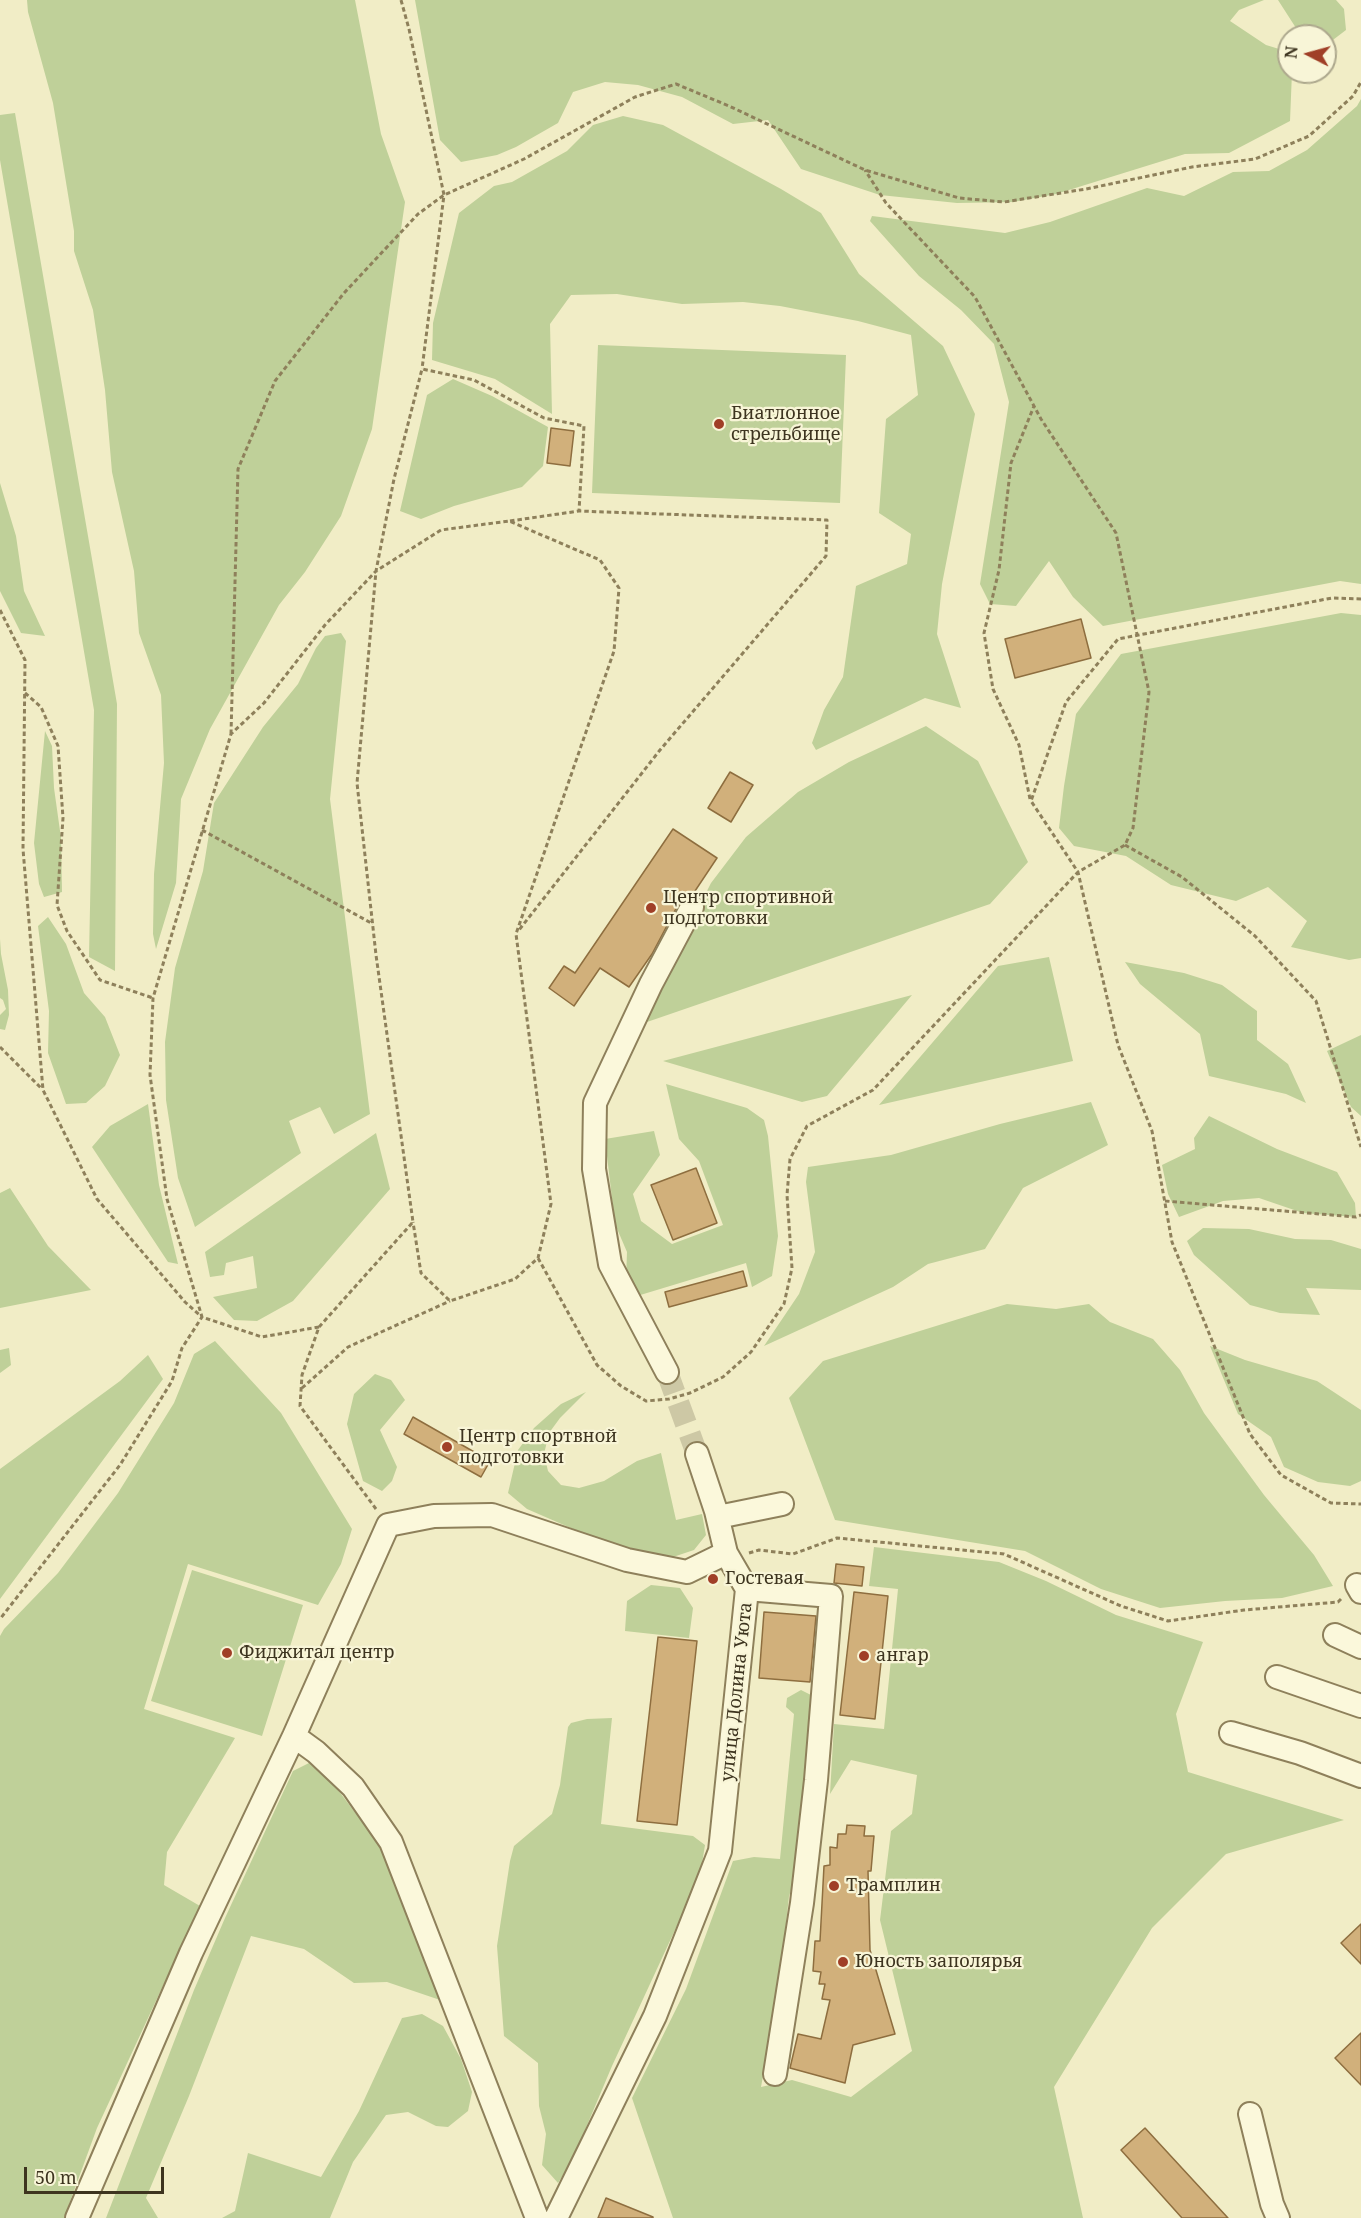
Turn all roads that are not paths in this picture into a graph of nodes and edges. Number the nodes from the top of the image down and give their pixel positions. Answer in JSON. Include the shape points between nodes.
{"nodes":[{"id":1,"x":692,"y":907,"type":"dead end"},
{"id":2,"x":667,"y":1372,"type":"tunnel mouth"},
{"id":3,"x":697,"y":1454,"type":"tunnel mouth"},
{"id":4,"x":782,"y":1504,"type":"dead end"},
{"id":5,"x":718,"y":1517,"type":"junction"},
{"id":6,"x":729,"y":1557,"type":"junction"},
{"id":7,"x":747,"y":1588,"type":"junction"},
{"id":8,"x":1335,"y":1635,"type":"dead end"},
{"id":9,"x":1361,"y":1647,"type":"edge"},
{"id":10,"x":1277,"y":1677,"type":"dead end"},
{"id":11,"x":1361,"y":1706,"type":"edge"},
{"id":12,"x":1231,"y":1732,"type":"dead end"},
{"id":13,"x":294,"y":1736,"type":"junction"},
{"id":14,"x":1361,"y":1776,"type":"edge"},
{"id":15,"x":776,"y":2074,"type":"dead end"},
{"id":16,"x":1250,"y":2115,"type":"dead end"},
{"id":17,"x":77,"y":2218,"type":"edge"},
{"id":18,"x":537,"y":2218,"type":"edge"},
{"id":19,"x":556,"y":2218,"type":"edge"},
{"id":20,"x":1278,"y":2218,"type":"edge"}],
"edges":[{"from":1,"to":2,"type":"street","via":[[595,1103],[594,1169],[610,1264]]},
{"from":3,"to":5,"type":"street"},
{"from":4,"to":5,"type":"street"},
{"from":5,"to":6,"type":"street"},
{"from":6,"to":7,"type":"street"},
{"from":6,"to":13,"type":"street","via":[[687,1572],[627,1560],[492,1515],[434,1516],[388,1525]]},
{"from":7,"to":15,"type":"street","name":"улица Долина Уюта","via":[[831,1596],[802,1902]]},
{"from":7,"to":19,"type":"street","name":"улица Долина Уюта","via":[[720,1851],[655,2016]]},
{"from":8,"to":9,"type":"street"},
{"from":10,"to":11,"type":"street"},
{"from":12,"to":14,"type":"street"},
{"from":13,"to":17,"type":"street","via":[[191,1953]]},
{"from":13,"to":18,"type":"street","via":[[353,1788],[391,1842]]},
{"from":16,"to":20,"type":"street"}]}
